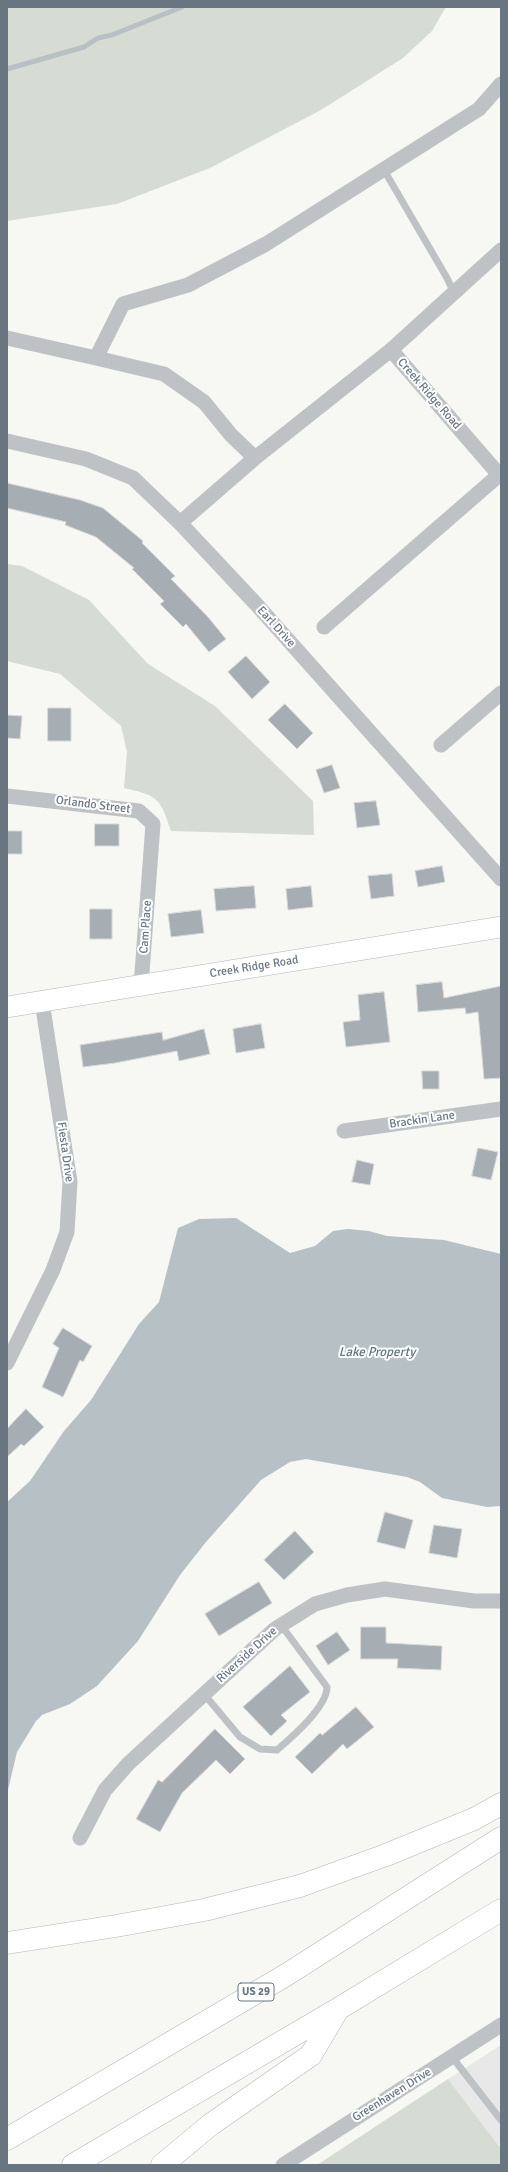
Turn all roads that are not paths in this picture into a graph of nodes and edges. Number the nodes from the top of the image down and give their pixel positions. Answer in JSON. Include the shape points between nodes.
{"nodes":[{"id":1,"x":501,"y":84,"type":"edge"},
{"id":2,"x":384,"y":170,"type":"junction"},
{"id":3,"x":501,"y":250,"type":"edge"},
{"id":4,"x":454,"y":293,"type":"junction"},
{"id":5,"x":7,"y":338,"type":"edge"},
{"id":6,"x":391,"y":350,"type":"junction"},
{"id":7,"x":96,"y":358,"type":"junction"},
{"id":8,"x":7,"y":440,"type":"edge"},
{"id":9,"x":255,"y":458,"type":"junction"},
{"id":10,"x":500,"y":476,"type":"edge"},
{"id":11,"x":180,"y":523,"type":"junction"},
{"id":12,"x":324,"y":628,"type":"dead end"},
{"id":13,"x":501,"y":693,"type":"edge"},
{"id":14,"x":441,"y":745,"type":"dead end"},
{"id":15,"x":7,"y":796,"type":"edge"},
{"id":16,"x":150,"y":868,"type":"joint"},
{"id":17,"x":501,"y":880,"type":"edge"},
{"id":18,"x":501,"y":927,"type":"edge"},
{"id":19,"x":141,"y":986,"type":"junction"},
{"id":20,"x":42,"y":1002,"type":"junction"},
{"id":21,"x":7,"y":1007,"type":"edge"},
{"id":22,"x":501,"y":1109,"type":"edge"},
{"id":23,"x":344,"y":1131,"type":"dead end"},
{"id":24,"x":7,"y":1363,"type":"edge"},
{"id":25,"x":501,"y":1601,"type":"edge"},
{"id":26,"x":281,"y":1625,"type":"junction"},
{"id":27,"x":204,"y":1694,"type":"junction"},
{"id":28,"x":501,"y":1804,"type":"edge"},
{"id":29,"x":80,"y":1838,"type":"dead end"},
{"id":30,"x":501,"y":1838,"type":"edge"},
{"id":31,"x":501,"y":1910,"type":"edge"},
{"id":32,"x":7,"y":1943,"type":"edge"},
{"id":33,"x":338,"y":2009,"type":"junction"},
{"id":34,"x":501,"y":2025,"type":"edge"},
{"id":35,"x":452,"y":2057,"type":"junction"},
{"id":36,"x":501,"y":2120,"type":"edge"},
{"id":37,"x":7,"y":2139,"type":"edge"},
{"id":38,"x":73,"y":2165,"type":"edge"},
{"id":39,"x":162,"y":2165,"type":"edge"},
{"id":40,"x":283,"y":2165,"type":"edge"}],
"edges":[{"from":1,"to":2,"type":"street","via":[[479,109]]},
{"from":2,"to":4,"type":"lane"},
{"from":2,"to":7,"type":"street","via":[[266,244],[188,285],[123,304]]},
{"from":3,"to":4,"type":"street","name":"Creek Ridge Road"},
{"from":4,"to":6,"type":"street","name":"Creek Ridge Road"},
{"from":5,"to":7,"type":"street"},
{"from":6,"to":9,"type":"street"},
{"from":6,"to":10,"type":"street","name":"Creek Ridge Road"},
{"from":7,"to":9,"type":"street","via":[[164,374],[204,402],[231,435]]},
{"from":8,"to":11,"type":"street","name":"Earl Drive","via":[[86,459],[133,478]]},
{"from":9,"to":11,"type":"street"},
{"from":10,"to":12,"type":"street"},
{"from":11,"to":17,"type":"street","name":"Earl Drive","via":[[256,604]]},
{"from":13,"to":14,"type":"street"},
{"from":15,"to":16,"type":"street","name":"Orlando Street","via":[[139,810],[153,824]]},
{"from":16,"to":19,"type":"street","name":"Cam Place"},
{"from":18,"to":19,"type":"main road","name":"Creek Ridge Road"},
{"from":19,"to":20,"type":"main road","name":"Creek Ridge Road"},
{"from":20,"to":21,"type":"main road","name":"Creek Ridge Road"},
{"from":20,"to":24,"type":"street","name":"Fiesta Drive","via":[[70,1182],[67,1232],[54,1270]]},
{"from":22,"to":23,"type":"street","name":"Brackin Lane"},
{"from":25,"to":26,"type":"street","name":"Riverside Drive","via":[[474,1601],[385,1589],[347,1594],[315,1604]]},
{"from":26,"to":27,"type":"street","name":"Riverside Drive"},
{"from":26,"to":27,"type":"lane","via":[[327,1687],[327,1695],[301,1729],[277,1750],[260,1749],[240,1736]]},
{"from":27,"to":29,"type":"street","name":"Riverside Drive","via":[[128,1764],[105,1790]]},
{"from":28,"to":32,"type":"highway","via":[[474,1819],[300,1886],[196,1912]]},
{"from":30,"to":37,"type":"highway","number":"US 29","via":[[286,1975]]},
{"from":31,"to":33,"type":"highway"},
{"from":33,"to":38,"type":"highway"},
{"from":33,"to":39,"type":"highway","via":[[311,2055],[210,2125]]},
{"from":34,"to":35,"type":"street","name":"Greenhaven Drive"},
{"from":35,"to":36,"type":"lane"},
{"from":35,"to":40,"type":"street","name":"Greenhaven Drive"}]}
